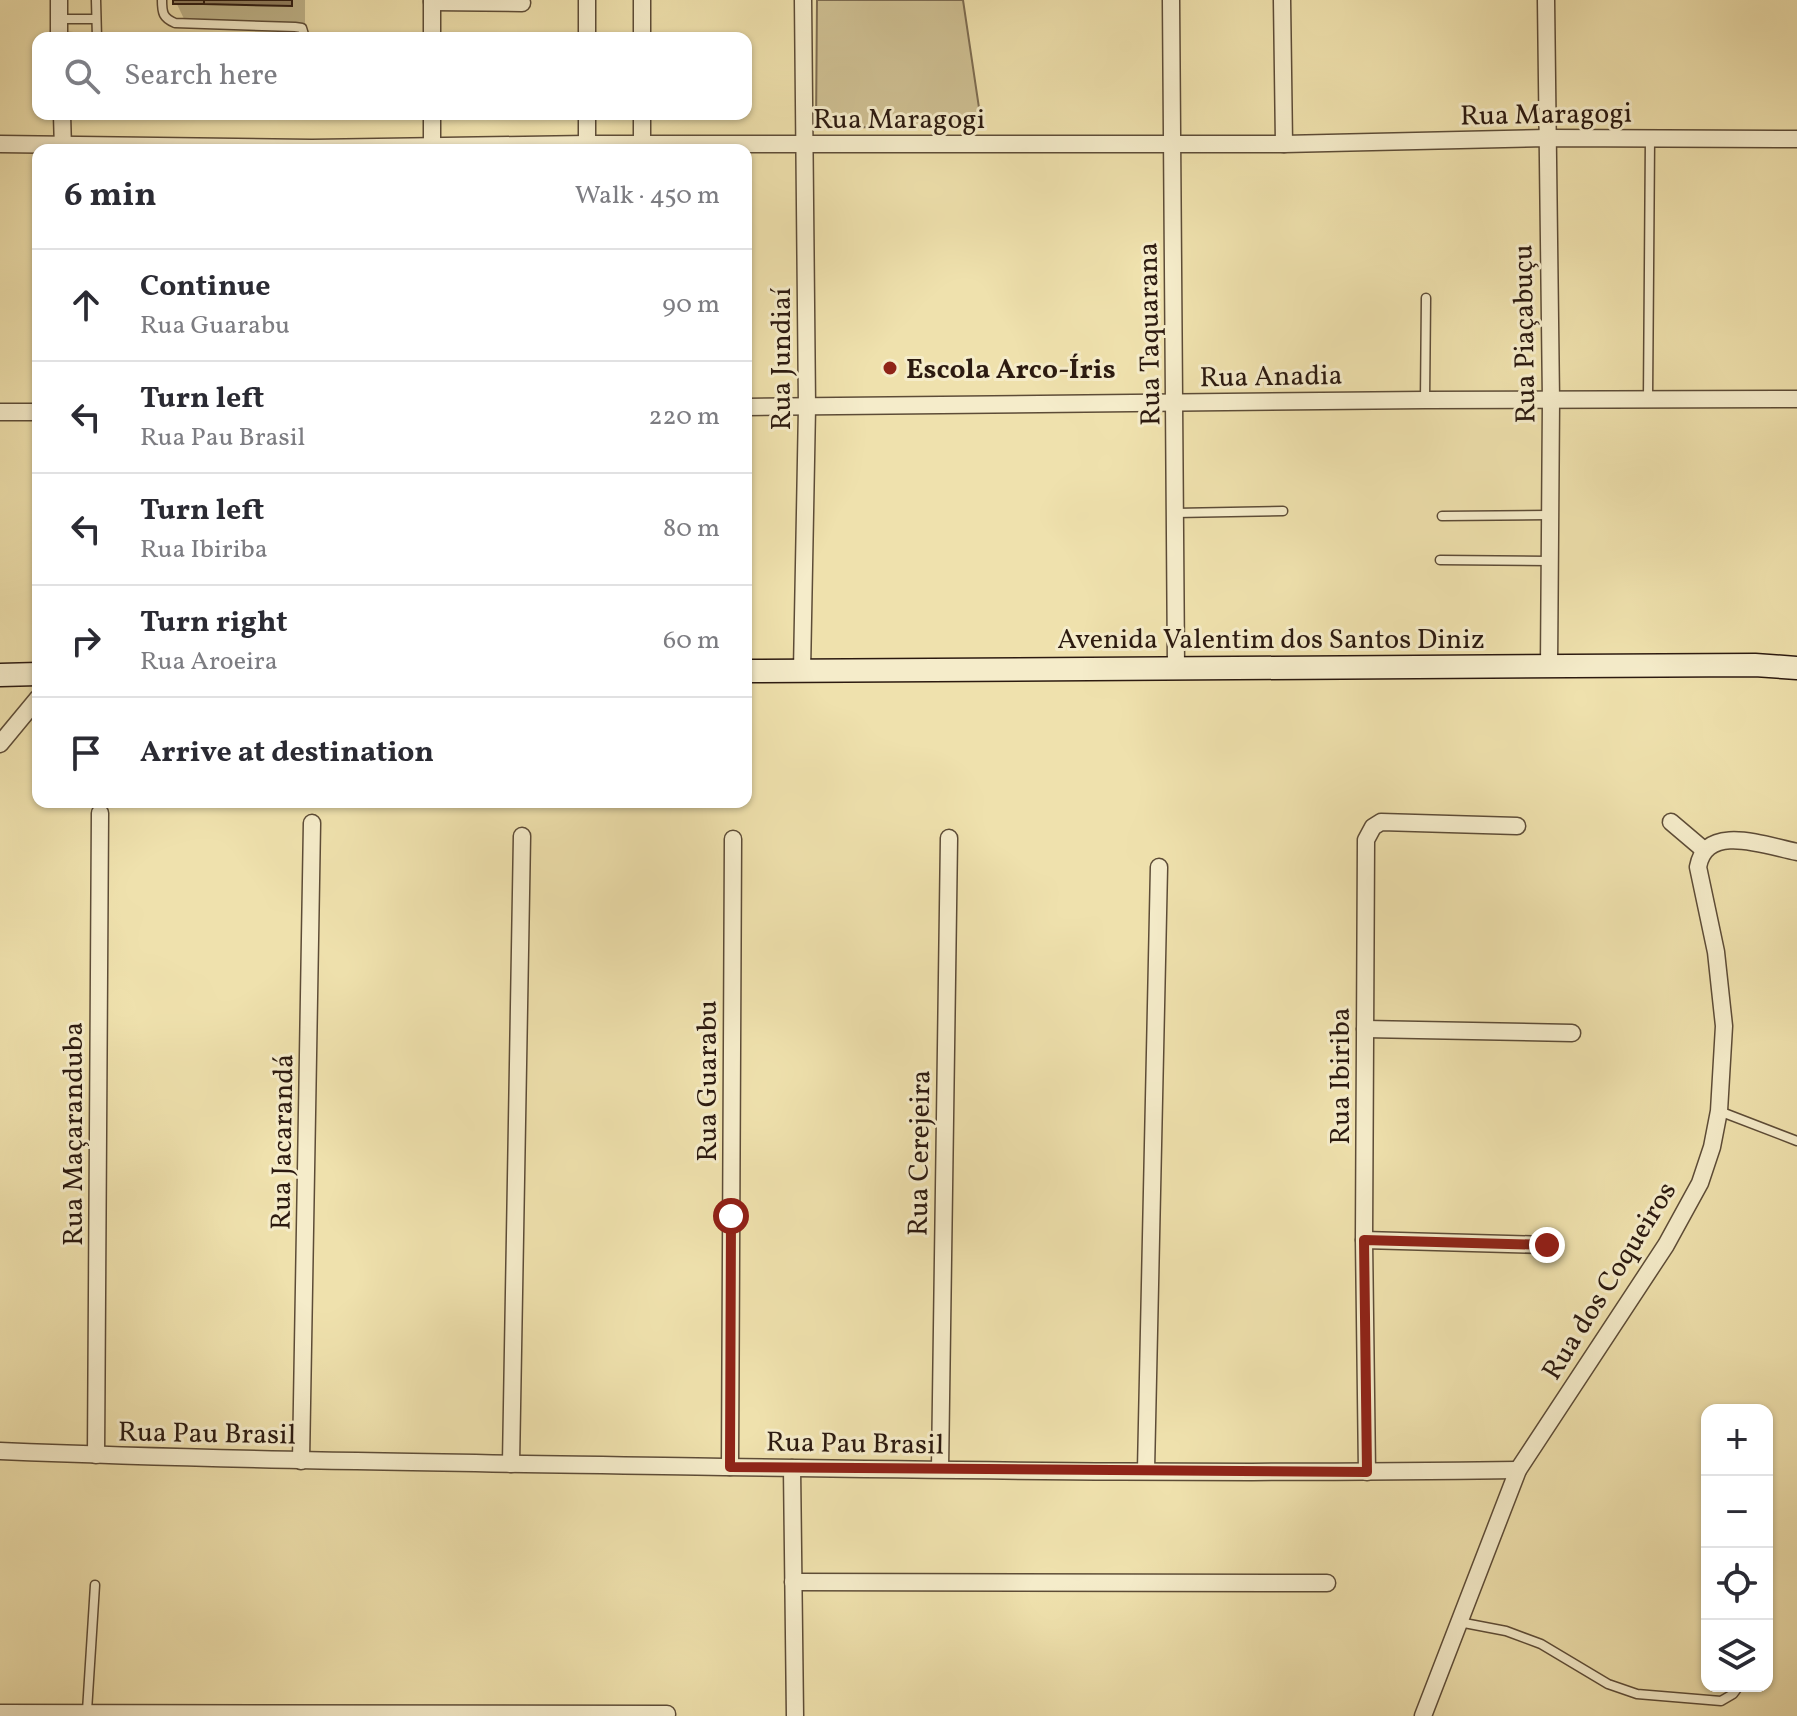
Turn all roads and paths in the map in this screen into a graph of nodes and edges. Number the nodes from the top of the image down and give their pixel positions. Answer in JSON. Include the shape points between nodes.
{"nodes":[{"id":1,"x":59,"y":0,"type":"edge"},
{"id":2,"x":96,"y":0,"type":"edge"},
{"id":3,"x":162,"y":0,"type":"edge"},
{"id":4,"x":587,"y":0,"type":"edge"},
{"id":5,"x":642,"y":0,"type":"edge"},
{"id":6,"x":803,"y":0,"type":"edge"},
{"id":7,"x":1171,"y":0,"type":"edge"},
{"id":8,"x":1282,"y":0,"type":"edge"},
{"id":9,"x":1546,"y":0,"type":"edge"},
{"id":10,"x":432,"y":1,"type":"edge"},
{"id":11,"x":522,"y":3,"type":"dead end"},
{"id":12,"x":59,"y":19,"type":"junction"},
{"id":13,"x":96,"y":19,"type":"junction"},
{"id":14,"x":59,"y":32,"type":"edge"},
{"id":15,"x":97,"y":32,"type":"edge"},
{"id":16,"x":303,"y":32,"type":"edge"},
{"id":17,"x":432,"y":32,"type":"edge"},
{"id":18,"x":587,"y":32,"type":"edge"},
{"id":19,"x":642,"y":32,"type":"edge"},
{"id":20,"x":62,"y":120,"type":"edge"},
{"id":21,"x":432,"y":120,"type":"edge"},
{"id":22,"x":587,"y":120,"type":"edge"},
{"id":23,"x":642,"y":120,"type":"edge"},
{"id":24,"x":1547,"y":138,"type":"junction"},
{"id":25,"x":1650,"y":138,"type":"junction"},
{"id":26,"x":1797,"y":139,"type":"edge"},
{"id":27,"x":0,"y":144,"type":"edge"},
{"id":28,"x":63,"y":144,"type":"edge"},
{"id":29,"x":432,"y":144,"type":"edge"},
{"id":30,"x":587,"y":144,"type":"joint"},
{"id":31,"x":642,"y":144,"type":"junction"},
{"id":32,"x":804,"y":144,"type":"junction"},
{"id":33,"x":1284,"y":144,"type":"junction"},
{"id":34,"x":32,"y":145,"type":"edge"},
{"id":35,"x":1172,"y":145,"type":"junction"},
{"id":36,"x":1426,"y":298,"type":"dead end"},
{"id":37,"x":1797,"y":399,"type":"edge"},
{"id":38,"x":1425,"y":400,"type":"junction"},
{"id":39,"x":1648,"y":400,"type":"junction"},
{"id":40,"x":1551,"y":401,"type":"junction"},
{"id":41,"x":1174,"y":402,"type":"junction"},
{"id":42,"x":752,"y":407,"type":"edge"},
{"id":43,"x":807,"y":407,"type":"junction"},
{"id":44,"x":0,"y":412,"type":"edge"},
{"id":45,"x":32,"y":412,"type":"edge"},
{"id":46,"x":1283,"y":511,"type":"dead end"},
{"id":47,"x":1175,"y":513,"type":"junction"},
{"id":48,"x":1550,"y":515,"type":"junction"},
{"id":49,"x":1442,"y":516,"type":"dead end"},
{"id":50,"x":1440,"y":560,"type":"dead end"},
{"id":51,"x":1550,"y":561,"type":"junction"},
{"id":52,"x":1176,"y":667,"type":"junction"},
{"id":53,"x":1549,"y":667,"type":"junction"},
{"id":54,"x":1797,"y":668,"type":"edge"},
{"id":55,"x":752,"y":671,"type":"edge"},
{"id":56,"x":802,"y":671,"type":"junction"},
{"id":57,"x":32,"y":674,"type":"edge"},
{"id":58,"x":0,"y":675,"type":"edge"},
{"id":59,"x":32,"y":705,"type":"edge"},
{"id":60,"x":0,"y":744,"type":"edge"},
{"id":61,"x":100,"y":813,"type":"dead end"},
{"id":62,"x":1671,"y":822,"type":"dead end"},
{"id":63,"x":312,"y":823,"type":"dead end"},
{"id":64,"x":1517,"y":826,"type":"dead end"},
{"id":65,"x":522,"y":836,"type":"dead end"},
{"id":66,"x":949,"y":838,"type":"dead end"},
{"id":67,"x":733,"y":839,"type":"dead end"},
{"id":68,"x":1704,"y":850,"type":"junction"},
{"id":69,"x":1797,"y":852,"type":"edge"},
{"id":70,"x":1159,"y":867,"type":"dead end"},
{"id":71,"x":1365,"y":1029,"type":"junction"},
{"id":72,"x":1572,"y":1033,"type":"dead end"},
{"id":73,"x":1719,"y":1111,"type":"junction"},
{"id":74,"x":1797,"y":1141,"type":"edge"},
{"id":75,"x":1364,"y":1240,"type":"junction"},
{"id":76,"x":1547,"y":1245,"type":"dead end"},
{"id":77,"x":0,"y":1451,"type":"edge"},
{"id":78,"x":96,"y":1455,"type":"junction"},
{"id":79,"x":301,"y":1461,"type":"junction"},
{"id":80,"x":511,"y":1464,"type":"junction"},
{"id":81,"x":730,"y":1467,"type":"junction"},
{"id":82,"x":792,"y":1468,"type":"junction"},
{"id":83,"x":940,"y":1469,"type":"junction"},
{"id":84,"x":1146,"y":1470,"type":"junction"},
{"id":85,"x":1518,"y":1470,"type":"junction"},
{"id":86,"x":1367,"y":1472,"type":"junction"},
{"id":87,"x":793,"y":1582,"type":"junction"},
{"id":88,"x":1327,"y":1583,"type":"dead end"},
{"id":89,"x":95,"y":1585,"type":"dead end"},
{"id":90,"x":1459,"y":1622,"type":"junction"},
{"id":91,"x":1734,"y":1692,"type":"edge"},
{"id":92,"x":87,"y":1711,"type":"junction"},
{"id":93,"x":0,"y":1713,"type":"edge"},
{"id":94,"x":667,"y":1714,"type":"dead end"},
{"id":95,"x":795,"y":1716,"type":"edge"},
{"id":96,"x":1423,"y":1716,"type":"edge"}],
"edges":[{"from":1,"to":12,"type":"street"},
{"from":2,"to":13,"type":"lane"},
{"from":3,"to":16,"type":"lane","via":[[162,14],[175,23],[295,27]]},
{"from":4,"to":18,"type":"street"},
{"from":5,"to":19,"type":"street"},
{"from":6,"to":32,"type":"street","name":"Rua Jundiaí"},
{"from":7,"to":35,"type":"street","name":"Rua Taquarana"},
{"from":8,"to":33,"type":"street"},
{"from":9,"to":24,"type":"street","name":"Rua Piaçabuçu"},
{"from":10,"to":11,"type":"street"},
{"from":10,"to":17,"type":"street"},
{"from":12,"to":13,"type":"lane"},
{"from":12,"to":14,"type":"street"},
{"from":13,"to":15,"type":"lane"},
{"from":20,"to":28,"type":"street"},
{"from":21,"to":29,"type":"street"},
{"from":22,"to":30,"type":"street"},
{"from":23,"to":31,"type":"street"},
{"from":24,"to":25,"type":"street","name":"Rua Maragogi"},
{"from":24,"to":33,"type":"street","name":"Rua Maragogi"},
{"from":24,"to":40,"type":"street","name":"Rua Piaçabuçu"},
{"from":25,"to":26,"type":"street","name":"Rua Maragogi"},
{"from":25,"to":39,"type":"lane"},
{"from":27,"to":34,"type":"street","name":"Rua Maragogi"},
{"from":30,"to":31,"type":"street","name":"Rua Maragogi"},
{"from":31,"to":32,"type":"street","name":"Rua Maragogi"},
{"from":32,"to":35,"type":"street","name":"Rua Maragogi"},
{"from":32,"to":43,"type":"street","name":"Rua Jundiaí"},
{"from":33,"to":35,"type":"street","name":"Rua Maragogi"},
{"from":35,"to":41,"type":"street","name":"Rua Taquarana"},
{"from":36,"to":38,"type":"lane"},
{"from":37,"to":39,"type":"street","name":"Rua Anadia"},
{"from":38,"to":40,"type":"street","name":"Rua Anadia"},
{"from":38,"to":41,"type":"street","name":"Rua Anadia"},
{"from":39,"to":40,"type":"street","name":"Rua Anadia"},
{"from":40,"to":48,"type":"street","name":"Rua Piaçabuçu"},
{"from":41,"to":43,"type":"street","name":"Rua Anadia"},
{"from":41,"to":47,"type":"street","name":"Rua Taquarana"},
{"from":42,"to":43,"type":"street","name":"Rua Anadia"},
{"from":43,"to":56,"type":"street","name":"Rua Jundiaí"},
{"from":44,"to":45,"type":"street"},
{"from":46,"to":47,"type":"lane"},
{"from":47,"to":52,"type":"street","name":"Rua Taquarana"},
{"from":48,"to":49,"type":"lane"},
{"from":48,"to":51,"type":"street","name":"Rua Piaçabuçu"},
{"from":50,"to":51,"type":"lane"},
{"from":51,"to":53,"type":"street","name":"Rua Piaçabuçu"},
{"from":52,"to":53,"type":"street","name":"Avenida Valentim dos Santos Diniz"},
{"from":52,"to":56,"type":"street","name":"Avenida Valentim dos Santos Diniz"},
{"from":53,"to":54,"type":"street","name":"Avenida Valentim dos Santos Diniz"},
{"from":55,"to":56,"type":"street","name":"Avenida Valentim dos Santos Diniz"},
{"from":57,"to":58,"type":"street"},
{"from":59,"to":60,"type":"street"},
{"from":61,"to":78,"type":"street","name":"Rua Maçaranduba"},
{"from":62,"to":68,"type":"street"},
{"from":63,"to":79,"type":"street","name":"Rua Jacarandá"},
{"from":64,"to":71,"type":"street","name":"Rua Ibiriba","via":[[1381,822],[1373,827],[1366,840]]},
{"from":65,"to":80,"type":"street"},
{"from":66,"to":83,"type":"street","name":"Rua Cerejeira"},
{"from":67,"to":81,"type":"street","name":"Rua Guarabu"},
{"from":68,"to":69,"type":"street","via":[[1729,839]]},
{"from":68,"to":73,"type":"street","name":"Rua dos Coqueiros","via":[[1698,867],[1716,952],[1724,1026]]},
{"from":70,"to":84,"type":"street"},
{"from":71,"to":72,"type":"street"},
{"from":71,"to":75,"type":"street","name":"Rua Ibiriba"},
{"from":73,"to":74,"type":"lane"},
{"from":73,"to":85,"type":"street","name":"Rua dos Coqueiros","via":[[1700,1183],[1666,1245]]},
{"from":75,"to":76,"type":"street"},
{"from":75,"to":86,"type":"street","name":"Rua Ibiriba"},
{"from":77,"to":78,"type":"street","name":"Rua Pau Brasil"},
{"from":78,"to":79,"type":"street","name":"Rua Pau Brasil"},
{"from":79,"to":80,"type":"street","name":"Rua Pau Brasil"},
{"from":80,"to":81,"type":"street","name":"Rua Pau Brasil"},
{"from":81,"to":82,"type":"street","name":"Rua Pau Brasil"},
{"from":82,"to":83,"type":"street","name":"Rua Pau Brasil"},
{"from":82,"to":87,"type":"street"},
{"from":83,"to":84,"type":"street","name":"Rua Pau Brasil"},
{"from":84,"to":86,"type":"street","name":"Rua Pau Brasil"},
{"from":85,"to":86,"type":"street","name":"Rua Pau Brasil"},
{"from":85,"to":90,"type":"street","name":"Rua dos Coqueiros"},
{"from":87,"to":88,"type":"street"},
{"from":87,"to":95,"type":"street"},
{"from":89,"to":92,"type":"lane"},
{"from":90,"to":91,"type":"lane","via":[[1541,1644],[1608,1684],[1637,1694],[1721,1701]]},
{"from":90,"to":96,"type":"street","name":"Rua dos Coqueiros"},
{"from":92,"to":93,"type":"street"},
{"from":92,"to":94,"type":"street"}]}
